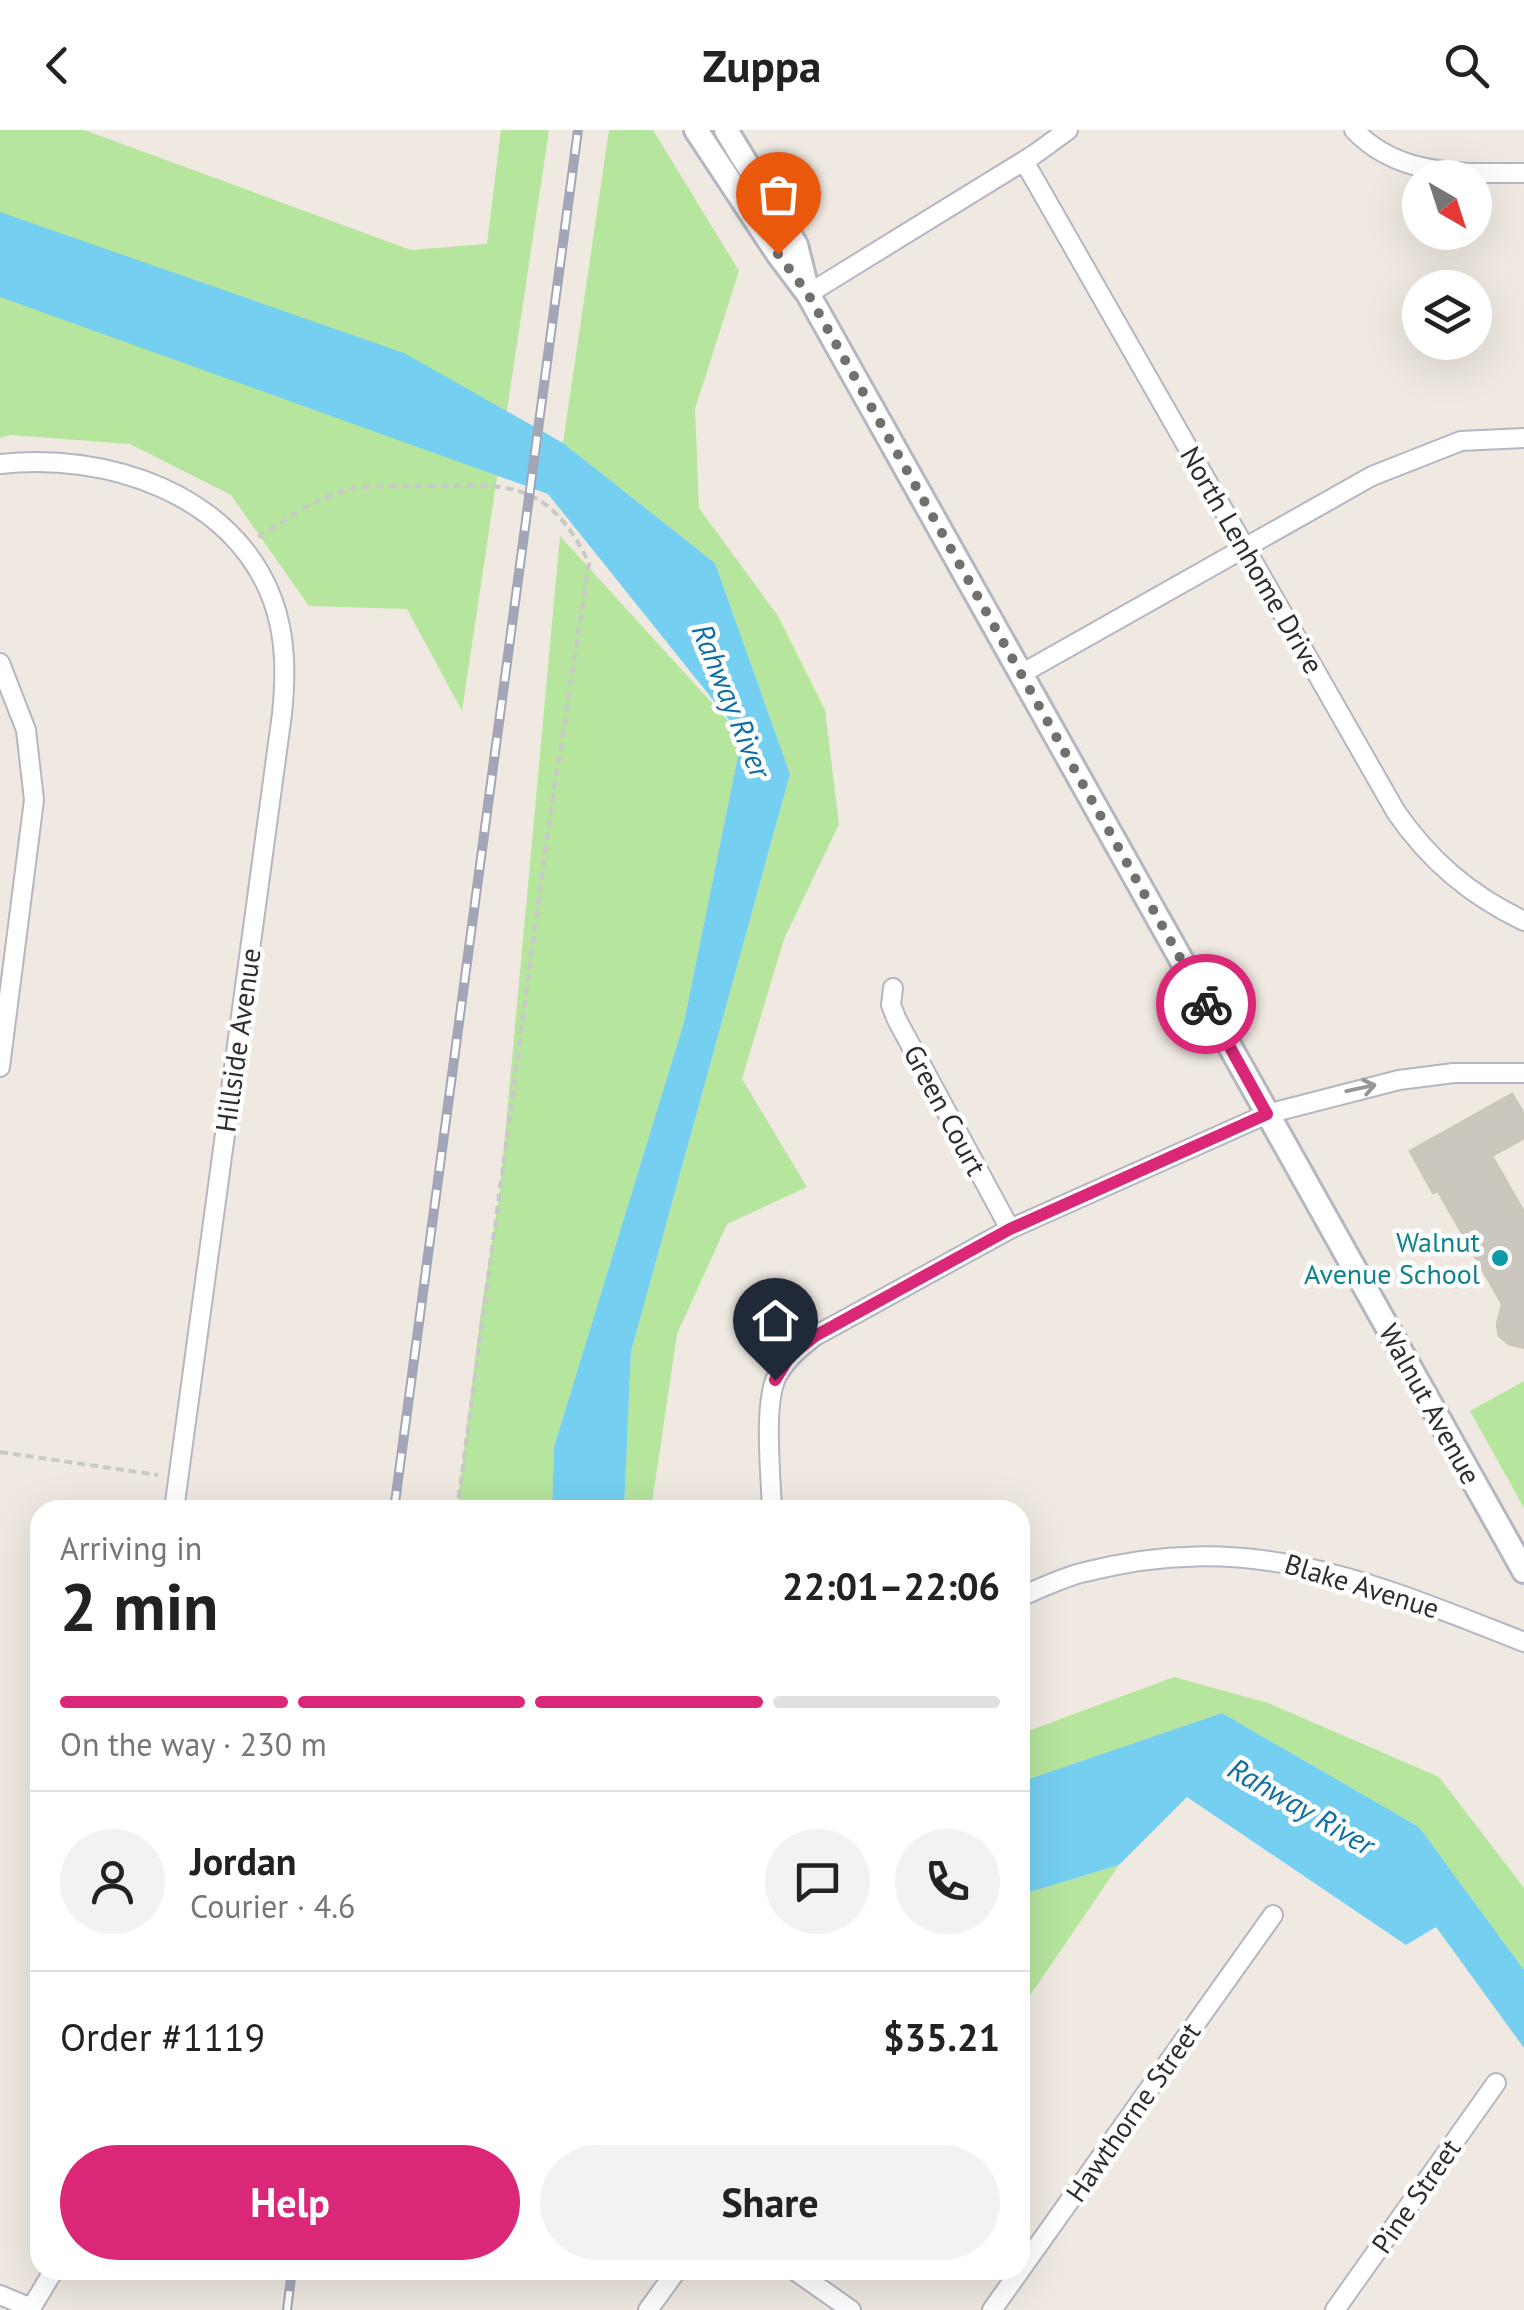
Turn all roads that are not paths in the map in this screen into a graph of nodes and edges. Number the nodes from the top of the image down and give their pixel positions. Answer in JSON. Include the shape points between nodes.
{"nodes":[{"id":1,"x":696,"y":130,"type":"edge"},
{"id":2,"x":726,"y":130,"type":"edge"},
{"id":3,"x":1068,"y":130,"type":"edge"},
{"id":4,"x":1354,"y":130,"type":"edge"},
{"id":5,"x":1024,"y":161,"type":"junction"},
{"id":6,"x":1524,"y":173,"type":"edge"},
{"id":7,"x":808,"y":294,"type":"junction"},
{"id":8,"x":1524,"y":438,"type":"edge"},
{"id":9,"x":0,"y":464,"type":"edge"},
{"id":10,"x":1246,"y":549,"type":"junction"},
{"id":11,"x":0,"y":663,"type":"edge"},
{"id":12,"x":1021,"y":674,"type":"junction"},
{"id":13,"x":1524,"y":921,"type":"edge"},
{"id":14,"x":894,"y":988,"type":"dead end"},
{"id":15,"x":0,"y":1067,"type":"edge"},
{"id":16,"x":1524,"y":1073,"type":"edge"},
{"id":17,"x":1267,"y":1114,"type":"junction"},
{"id":18,"x":1010,"y":1229,"type":"junction"},
{"id":19,"x":175,"y":1500,"type":"edge"},
{"id":20,"x":772,"y":1500,"type":"edge"},
{"id":21,"x":1524,"y":1572,"type":"edge"},
{"id":22,"x":1030,"y":1593,"type":"edge"},
{"id":23,"x":1524,"y":1642,"type":"edge"},
{"id":24,"x":1273,"y":1915,"type":"dead end"},
{"id":25,"x":1496,"y":2083,"type":"dead end"},
{"id":26,"x":1030,"y":2257,"type":"edge"},
{"id":27,"x":48,"y":2280,"type":"edge"},
{"id":28,"x":669,"y":2280,"type":"edge"},
{"id":29,"x":808,"y":2280,"type":"edge"},
{"id":30,"x":1013,"y":2280,"type":"edge"},
{"id":31,"x":0,"y":2295,"type":"edge"},
{"id":32,"x":30,"y":2309,"type":"edge"},
{"id":33,"x":648,"y":2310,"type":"edge"},
{"id":34,"x":851,"y":2310,"type":"edge"},
{"id":35,"x":992,"y":2310,"type":"edge"},
{"id":36,"x":1334,"y":2310,"type":"edge"}],
"edges":[{"from":1,"to":7,"type":"street","name":"Walnut Avenue"},
{"from":2,"to":7,"type":"street","name":"Walnut Avenue","via":[[796,246]]},
{"from":3,"to":5,"type":"street"},
{"from":4,"to":6,"type":"street","via":[[1415,167]]},
{"from":5,"to":7,"type":"street"},
{"from":5,"to":10,"type":"street","name":"North Lenhome Drive"},
{"from":7,"to":12,"type":"street","name":"Walnut Avenue"},
{"from":8,"to":10,"type":"street","via":[[1461,441],[1390,469]]},
{"from":9,"to":19,"type":"street","name":"Hillside Avenue","via":[[64,463],[136,477],[196,507],[242,546],[260,572],[282,636],[284,692]]},
{"from":10,"to":12,"type":"street"},
{"from":10,"to":13,"type":"street","name":"North Lenhome Drive","via":[[1412,835],[1452,877]]},
{"from":11,"to":15,"type":"street","via":[[26,730],[34,800]]},
{"from":12,"to":17,"type":"street","name":"Walnut Avenue"},
{"from":14,"to":18,"type":"street","name":"Green Court","via":[[897,1020]]},
{"from":17,"to":16,"type":"street","one_way":true,"via":[[1399,1080]]},
{"from":17,"to":18,"type":"street"},
{"from":17,"to":21,"type":"street","name":"Walnut Avenue"},
{"from":18,"to":20,"type":"street","via":[[790,1356],[775,1380]]},
{"from":22,"to":23,"type":"street","name":"Blake Avenue","via":[[1138,1560],[1272,1559],[1384,1588]]},
{"from":24,"to":26,"type":"street","name":"Hawthorne Street"},
{"from":25,"to":36,"type":"street","name":"Pine Street"},
{"from":27,"to":32,"type":"street"},
{"from":28,"to":33,"type":"street"},
{"from":29,"to":34,"type":"street"},
{"from":30,"to":35,"type":"street","name":"Hawthorne Street"},
{"from":31,"to":32,"type":"street"}]}
